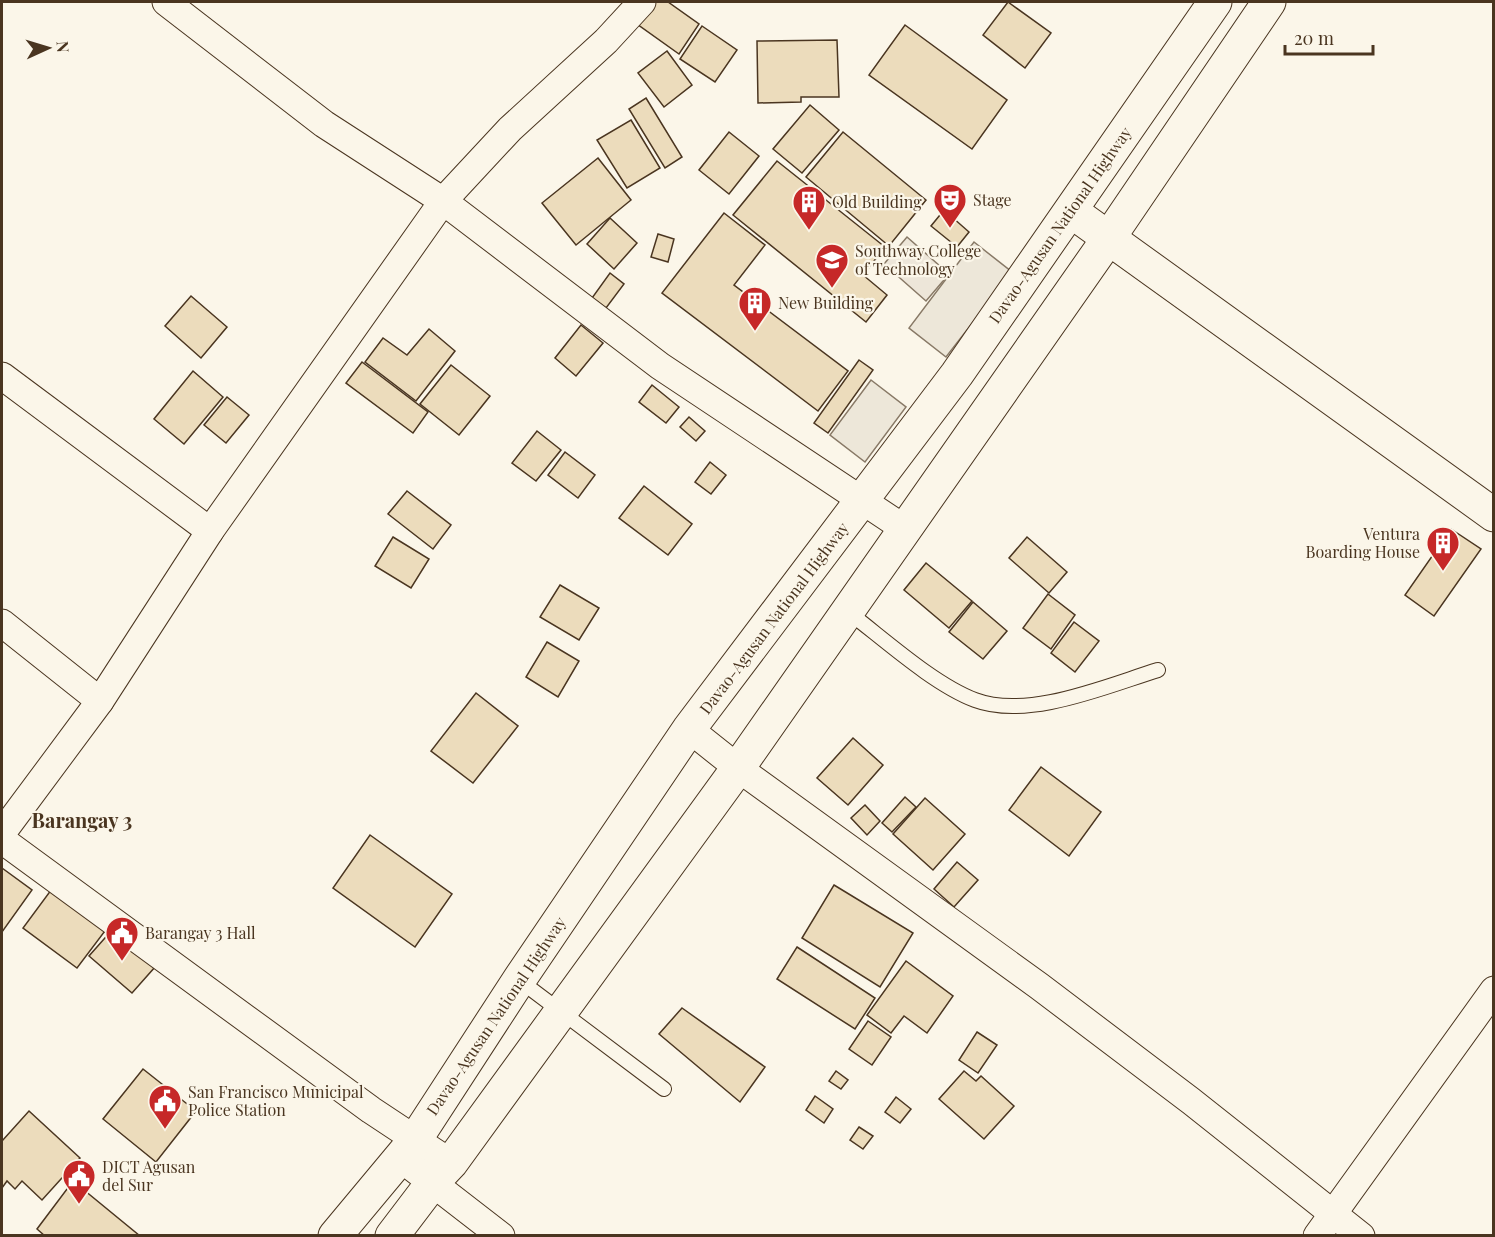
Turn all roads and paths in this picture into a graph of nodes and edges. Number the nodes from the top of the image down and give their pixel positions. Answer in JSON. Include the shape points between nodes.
{"nodes":[{"id":1,"x":166,"y":2,"type":"edge"},
{"id":2,"x":642,"y":2,"type":"edge"},
{"id":3,"x":1215,"y":2,"type":"edge"},
{"id":4,"x":1269,"y":2,"type":"edge"},
{"id":5,"x":442,"y":201,"type":"junction"},
{"id":6,"x":1071,"y":211,"type":"junction"},
{"id":7,"x":1108,"y":239,"type":"junction"},
{"id":8,"x":2,"y":376,"type":"edge"},
{"id":9,"x":863,"y":501,"type":"junction"},
{"id":10,"x":1494,"y":515,"type":"edge"},
{"id":11,"x":905,"y":529,"type":"junction"},
{"id":12,"x":210,"y":531,"type":"junction"},
{"id":13,"x":847,"y":611,"type":"junction"},
{"id":14,"x":2,"y":623,"type":"edge"},
{"id":15,"x":1158,"y":670,"type":"dead end"},
{"id":16,"x":100,"y":701,"type":"junction"},
{"id":17,"x":689,"y":729,"type":"junction"},
{"id":18,"x":738,"y":768,"type":"junction"},
{"id":19,"x":2,"y":833,"type":"edge"},
{"id":20,"x":2,"y":840,"type":"edge"},
{"id":21,"x":519,"y":980,"type":"junction"},
{"id":22,"x":1494,"y":990,"type":"edge"},
{"id":23,"x":561,"y":1012,"type":"junction"},
{"id":24,"x":664,"y":1089,"type":"dead end"},
{"id":25,"x":407,"y":1149,"type":"junction"},
{"id":26,"x":442,"y":1173,"type":"junction"},
{"id":27,"x":1324,"y":1225,"type":"edge"},
{"id":28,"x":335,"y":1236,"type":"edge"},
{"id":29,"x":392,"y":1236,"type":"edge"},
{"id":30,"x":501,"y":1236,"type":"edge"},
{"id":31,"x":1361,"y":1236,"type":"edge"}],
"edges":[{"from":1,"to":5,"type":"street","via":[[324,124]]},
{"from":2,"to":5,"type":"street","via":[[606,41],[510,129]]},
{"from":3,"to":6,"type":"main road","name":"Davao-Agusan National Highway"},
{"from":4,"to":7,"type":"main road"},
{"from":5,"to":9,"type":"street","via":[[660,366]]},
{"from":5,"to":12,"type":"street"},
{"from":6,"to":7,"type":"main road"},
{"from":6,"to":9,"type":"main road","name":"Davao-Agusan National Highway"},
{"from":7,"to":10,"type":"main road"},
{"from":7,"to":11,"type":"main road"},
{"from":8,"to":12,"type":"street"},
{"from":9,"to":11,"type":"street"},
{"from":9,"to":17,"type":"main road","name":"Davao-Agusan National Highway"},
{"from":11,"to":13,"type":"main road"},
{"from":12,"to":16,"type":"street"},
{"from":13,"to":15,"type":"lane","via":[[948,687],[976,701],[1011,706],[1050,702]]},
{"from":13,"to":18,"type":"main road"},
{"from":14,"to":16,"type":"street"},
{"from":16,"to":19,"type":"street"},
{"from":17,"to":18,"type":"street"},
{"from":17,"to":21,"type":"main road","name":"Davao-Agusan National Highway"},
{"from":18,"to":23,"type":"main road"},
{"from":18,"to":27,"type":"street","via":[[1040,986],[1191,1101]]},
{"from":20,"to":25,"type":"street"},
{"from":21,"to":23,"type":"lane"},
{"from":21,"to":25,"type":"main road","name":"Davao-Agusan National Highway"},
{"from":22,"to":27,"type":"street"},
{"from":23,"to":24,"type":"lane"},
{"from":23,"to":26,"type":"main road"},
{"from":25,"to":26,"type":"street"},
{"from":25,"to":28,"type":"main road","name":"Davao-Agusan National Highway"},
{"from":26,"to":29,"type":"main road"},
{"from":26,"to":30,"type":"street"},
{"from":27,"to":31,"type":"street"}]}
